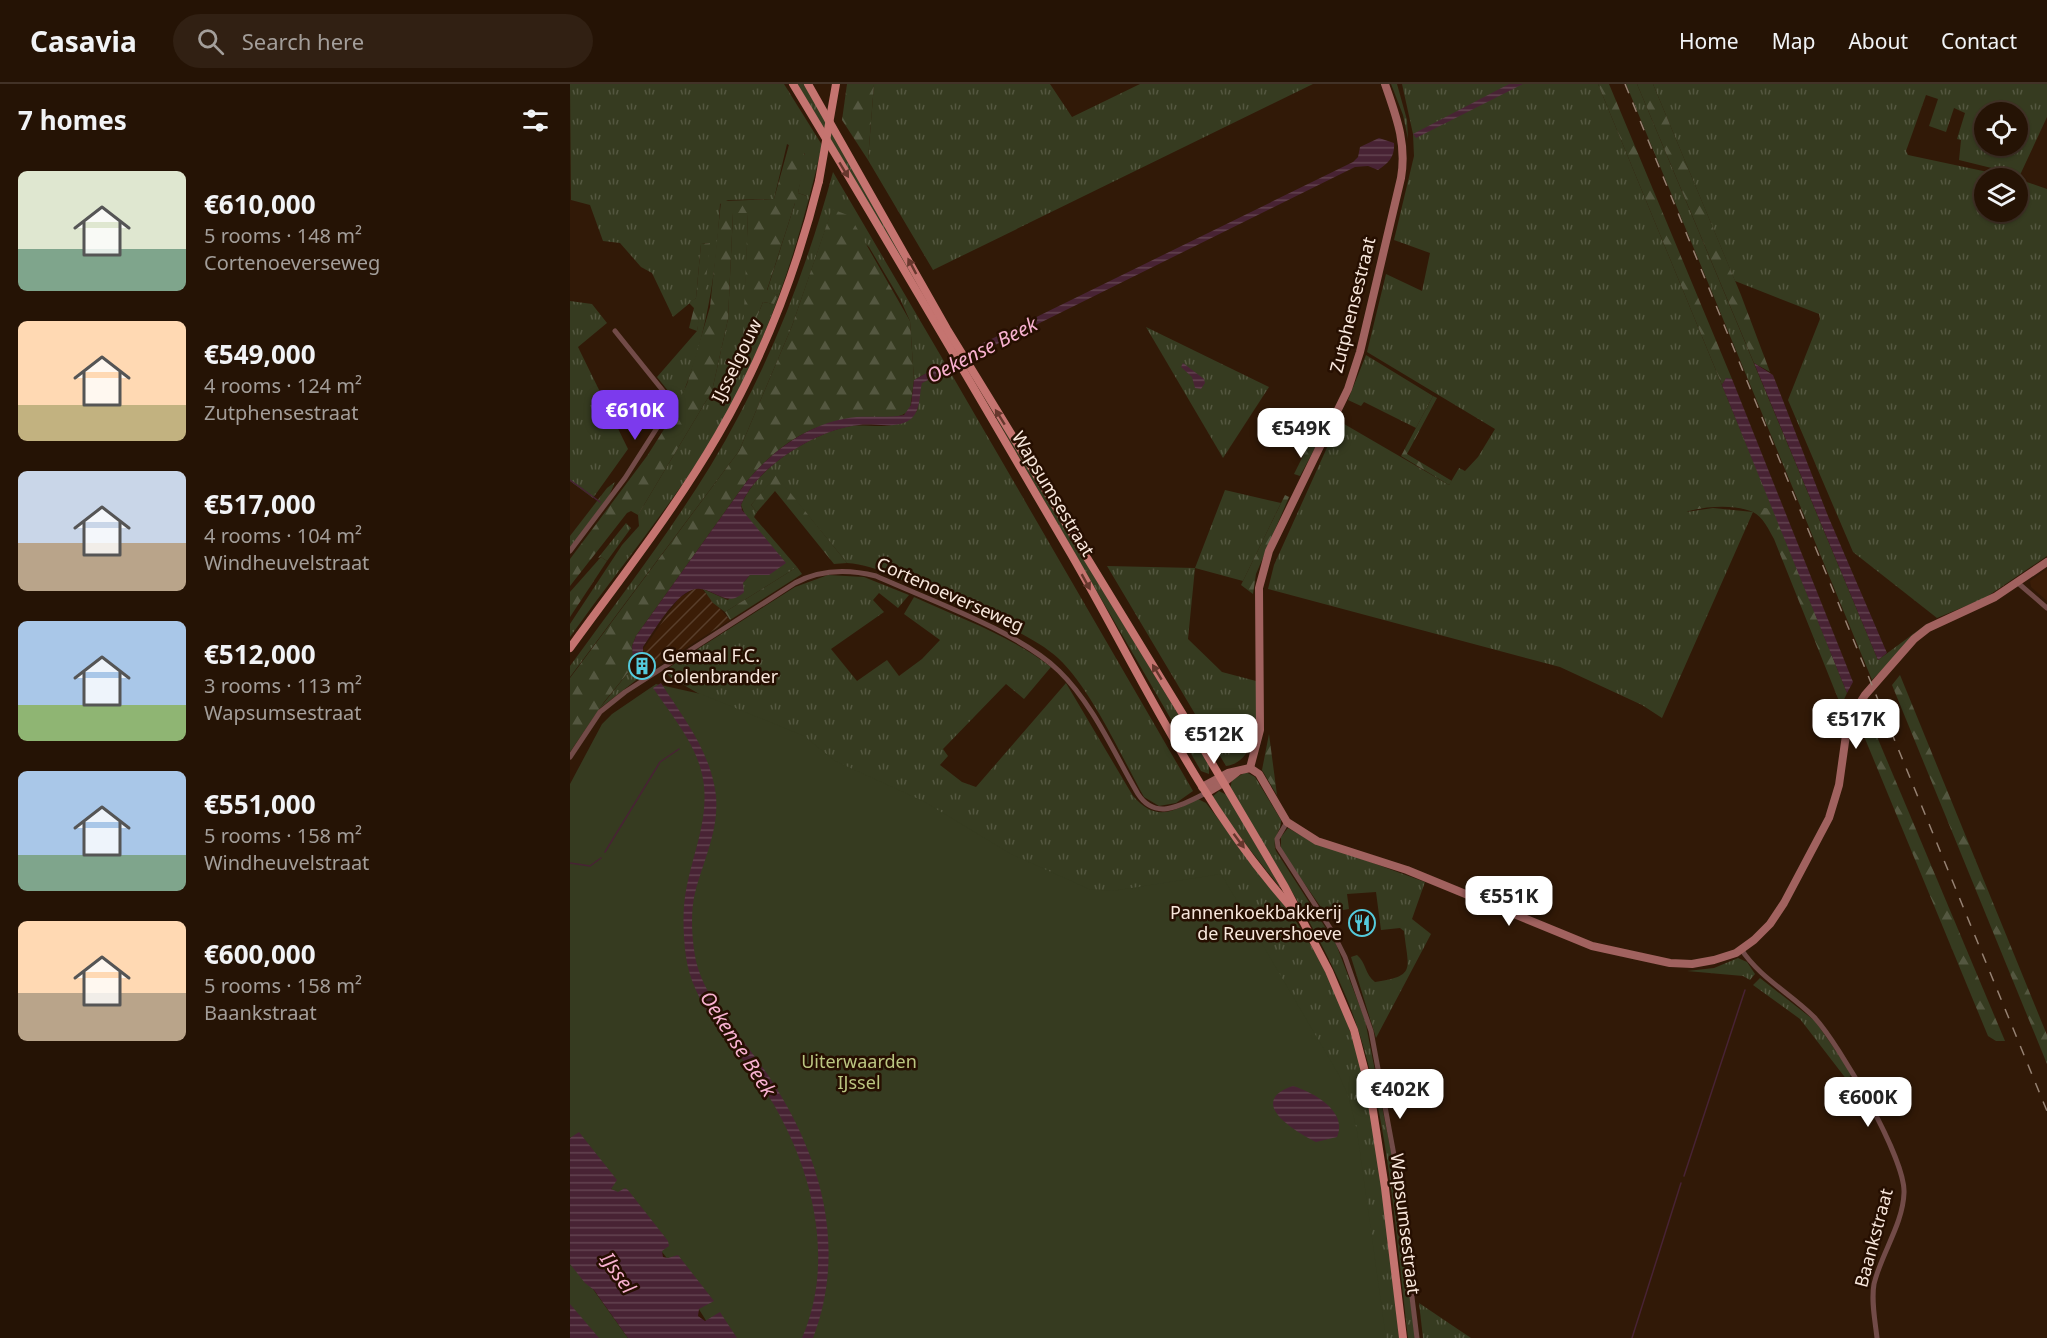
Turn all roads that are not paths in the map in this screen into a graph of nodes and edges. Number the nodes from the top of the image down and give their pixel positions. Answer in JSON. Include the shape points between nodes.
{"nodes":[{"id":1,"x":793,"y":84,"type":"edge"},
{"id":2,"x":808,"y":84,"type":"edge"},
{"id":3,"x":836,"y":84,"type":"edge"},
{"id":4,"x":1385,"y":84,"type":"edge"},
{"id":5,"x":615,"y":332,"type":"dead end"},
{"id":6,"x":958,"y":356,"type":"junction"},
{"id":7,"x":964,"y":366,"type":"junction"},
{"id":8,"x":570,"y":551,"type":"edge"},
{"id":9,"x":2047,"y":562,"type":"edge"},
{"id":10,"x":2018,"y":583,"type":"junction"},
{"id":11,"x":2047,"y":608,"type":"edge"},
{"id":12,"x":570,"y":648,"type":"edge"},
{"id":13,"x":570,"y":757,"type":"edge"},
{"id":14,"x":1250,"y":768,"type":"junction"},
{"id":15,"x":1221,"y":780,"type":"junction"},
{"id":16,"x":1204,"y":790,"type":"junction"},
{"id":17,"x":1287,"y":822,"type":"junction"},
{"id":18,"x":1297,"y":913,"type":"junction"},
{"id":19,"x":1742,"y":950,"type":"junction"},
{"id":20,"x":1403,"y":1338,"type":"edge"},
{"id":21,"x":1417,"y":1338,"type":"edge"},
{"id":22,"x":1877,"y":1338,"type":"edge"}],
"edges":[{"from":1,"to":6,"type":"main road","name":"Wapsumsestraat","one_way":true},
{"from":6,"to":2,"type":"main road","name":"Wapsumsestraat","one_way":true},
{"from":3,"to":12,"type":"main road","name":"IJsselgouw","bridge":true,"via":[[819,182],[805,235],[779,308],[729,415],[681,493]]},
{"from":4,"to":14,"type":"street","name":"Zutphensestraat","via":[[1402,132],[1401,178],[1348,389],[1269,551],[1263,571],[1259,588],[1260,730]]},
{"from":5,"to":8,"type":"street","via":[[668,397],[669,409],[625,478]]},
{"from":6,"to":7,"type":"main road","name":"Wapsumsestraat"},
{"from":15,"to":7,"type":"main road","name":"Wapsumsestraat","one_way":true},
{"from":7,"to":16,"type":"main road","name":"Wapsumsestraat","one_way":true},
{"from":9,"to":10,"type":"street"},
{"from":10,"to":11,"type":"street"},
{"from":10,"to":19,"type":"street","via":[[1983,604],[1928,627],[1865,695],[1848,725],[1839,785],[1824,828],[1778,914]]},
{"from":13,"to":16,"type":"street","name":"Cortenoeverseweg","via":[[597,716],[625,692],[795,583],[814,575],[853,570],[876,576],[1007,635],[1057,669],[1073,686],[1145,804],[1166,810]]},
{"from":14,"to":15,"type":"street","name":"Cortenoeverseweg"},
{"from":14,"to":17,"type":"street","via":[[1258,774]]},
{"from":15,"to":16,"type":"street","name":"Cortenoeverseweg"},
{"from":15,"to":18,"type":"main road","name":"Wapsumsestraat"},
{"from":16,"to":18,"type":"main road","name":"Wapsumsestraat","one_way":true,"via":[[1250,857]]},
{"from":17,"to":19,"type":"street","via":[[1317,842],[1407,870],[1592,946],[1682,964],[1714,960]]},
{"from":17,"to":21,"type":"street","via":[[1277,839],[1278,847],[1332,931],[1371,1031],[1396,1166]]},
{"from":18,"to":20,"type":"main road","name":"Wapsumsestraat","via":[[1344,1004],[1363,1060],[1382,1166]]},
{"from":19,"to":22,"type":"street","name":"Baankstraat","via":[[1760,974],[1805,1009],[1832,1039],[1866,1096],[1901,1173],[1903,1203],[1873,1290]]}]}
